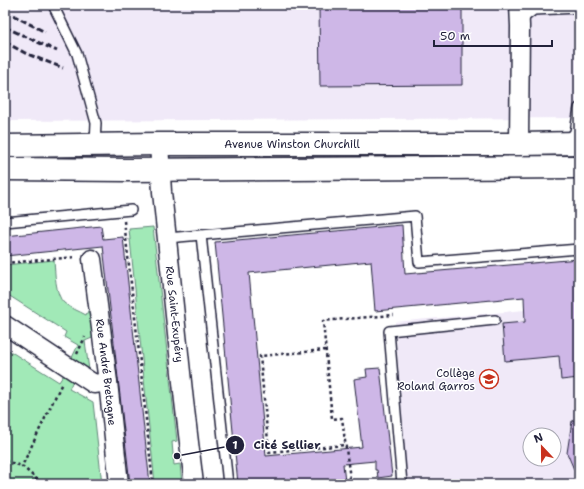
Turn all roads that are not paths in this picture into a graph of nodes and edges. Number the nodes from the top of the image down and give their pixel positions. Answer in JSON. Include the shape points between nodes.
{"nodes":[{"id":1,"x":54,"y":5,"type":"edge"},
{"id":2,"x":519,"y":5,"type":"edge"},
{"id":3,"x":579,"y":8,"type":"edge"},
{"id":4,"x":520,"y":26,"type":"junction"},
{"id":5,"x":579,"y":108,"type":"edge"},
{"id":6,"x":572,"y":143,"type":"edge"},
{"id":7,"x":159,"y":144,"type":"junction"},
{"id":8,"x":519,"y":144,"type":"junction"},
{"id":9,"x":95,"y":145,"type":"junction"},
{"id":10,"x":5,"y":146,"type":"edge"},
{"id":11,"x":579,"y":167,"type":"edge"},
{"id":12,"x":5,"y":169,"type":"edge"},
{"id":13,"x":160,"y":169,"type":"junction"},
{"id":14,"x":127,"y":210,"type":"road end"},
{"id":15,"x":5,"y":222,"type":"edge"},
{"id":16,"x":201,"y":235,"type":"junction"},
{"id":17,"x":167,"y":238,"type":"junction"},
{"id":18,"x":579,"y":249,"type":"edge"},
{"id":19,"x":92,"y":259,"type":"road end"},
{"id":20,"x":495,"y":320,"type":"dead end"},
{"id":21,"x":5,"y":325,"type":"edge"},
{"id":22,"x":108,"y":382,"type":"junction"},
{"id":23,"x":119,"y":484,"type":"edge"},
{"id":24,"x":194,"y":484,"type":"edge"},
{"id":25,"x":228,"y":484,"type":"edge"},
{"id":26,"x":402,"y":484,"type":"edge"}],
"edges":[{"from":1,"to":9,"type":"lane","via":[[77,54],[96,123]]},
{"from":2,"to":4,"type":"street"},
{"from":3,"to":4,"type":"lane","via":[[534,10],[526,16]]},
{"from":4,"to":8,"type":"street"},
{"from":5,"to":6,"type":"lane"},
{"from":6,"to":8,"type":"main road","name":"Avenue Winston Churchill"},
{"from":7,"to":8,"type":"main road","name":"Avenue Winston Churchill"},
{"from":7,"to":9,"type":"main road","name":"Avenue Winston Churchill"},
{"from":7,"to":13,"type":"street","name":"Rue Saint-Exupéry"},
{"from":9,"to":10,"type":"main road","name":"Avenue Winston Churchill"},
{"from":11,"to":13,"type":"main road"},
{"from":12,"to":13,"type":"main road"},
{"from":13,"to":17,"type":"street","name":"Rue Saint-Exupéry"},
{"from":14,"to":15,"type":"lane"},
{"from":16,"to":17,"type":"lane"},
{"from":16,"to":18,"type":"lane","via":[[415,216],[419,262]]},
{"from":16,"to":25,"type":"lane"},
{"from":17,"to":24,"type":"street","name":"Rue Saint-Exupéry"},
{"from":19,"to":22,"type":"street","name":"Rue André Bretagne"},
{"from":20,"to":26,"type":"lane","via":[[389,331]]},
{"from":21,"to":22,"type":"street","via":[[94,384]]},
{"from":22,"to":23,"type":"street","name":"Rue André Bretagne"}]}
